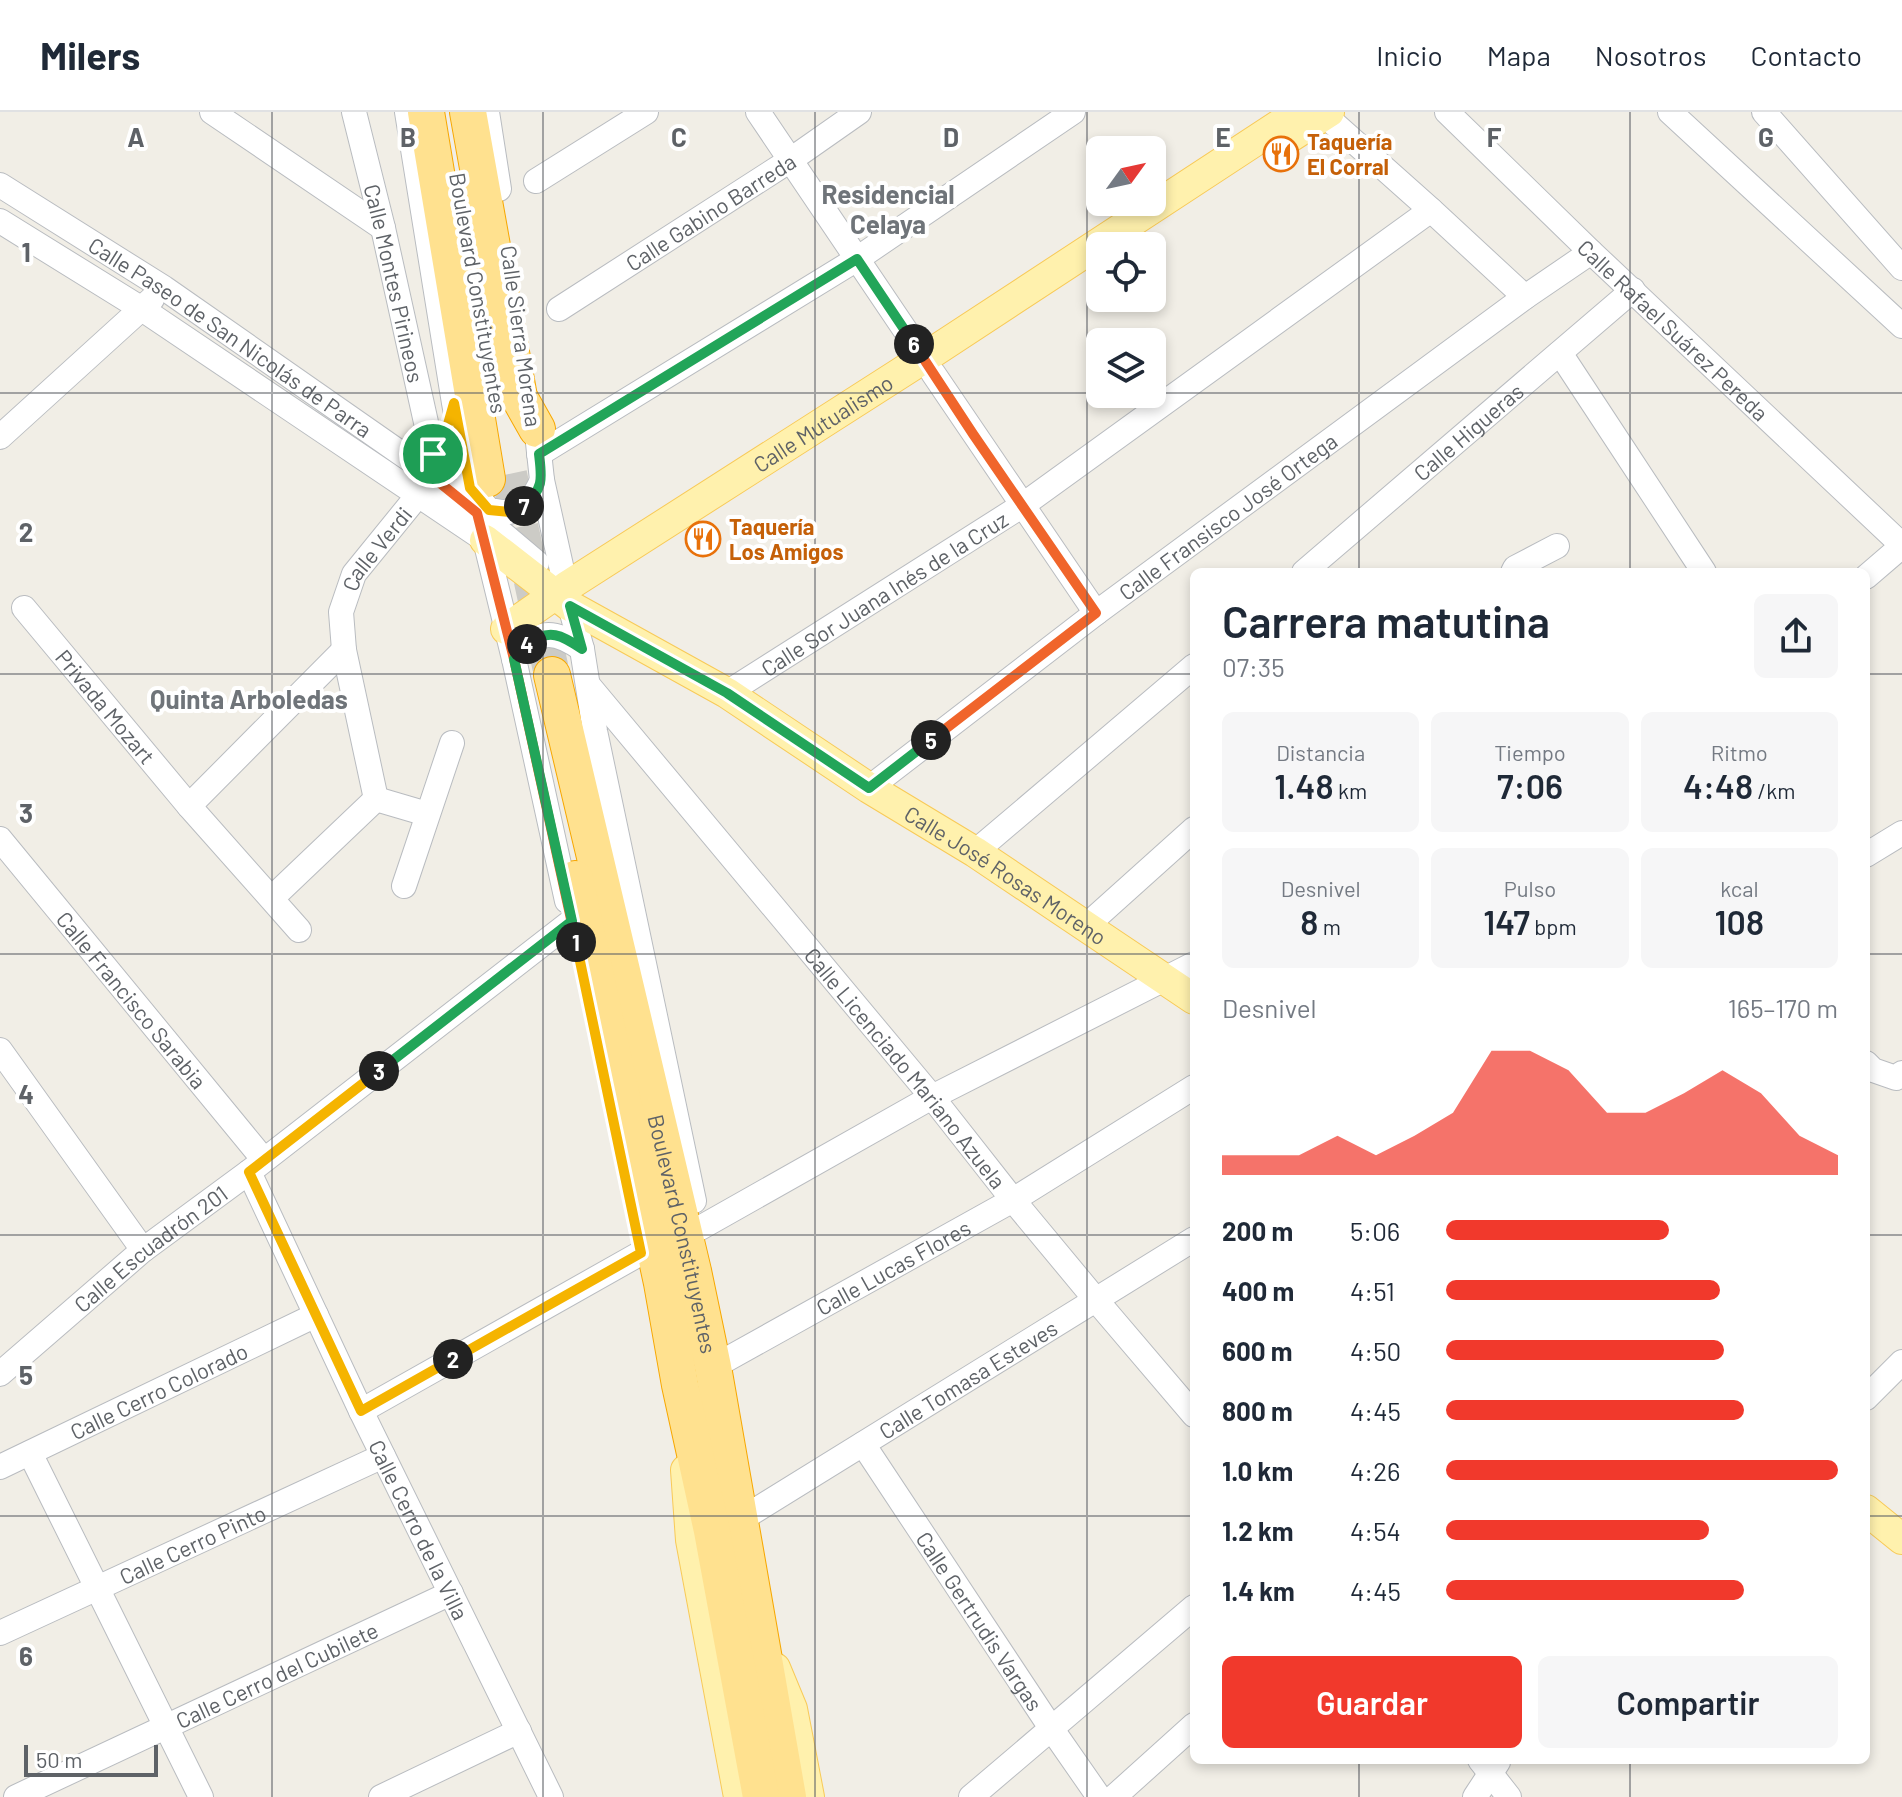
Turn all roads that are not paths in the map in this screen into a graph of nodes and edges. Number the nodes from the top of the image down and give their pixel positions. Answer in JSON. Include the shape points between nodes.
{"nodes":[{"id":1,"x":212,"y":112,"type":"edge"},
{"id":2,"x":354,"y":112,"type":"edge"},
{"id":3,"x":407,"y":112,"type":"edge"},
{"id":4,"x":426,"y":112,"type":"edge"},
{"id":5,"x":449,"y":112,"type":"edge"},
{"id":6,"x":468,"y":112,"type":"edge"},
{"id":7,"x":487,"y":112,"type":"edge"},
{"id":8,"x":646,"y":112,"type":"edge"},
{"id":9,"x":758,"y":112,"type":"edge"},
{"id":10,"x":859,"y":112,"type":"edge"},
{"id":11,"x":1073,"y":112,"type":"edge"},
{"id":12,"x":1447,"y":112,"type":"edge"},
{"id":13,"x":1670,"y":112,"type":"edge"},
{"id":14,"x":1764,"y":112,"type":"edge"},
{"id":15,"x":1318,"y":113,"type":"edge"},
{"id":16,"x":789,"y":161,"type":"junction"},
{"id":17,"x":536,"y":181,"type":"dead end"},
{"id":18,"x":0,"y":185,"type":"edge"},
{"id":19,"x":1431,"y":210,"type":"junction"},
{"id":20,"x":2,"y":226,"type":"edge"},
{"id":21,"x":383,"y":228,"type":"junction"},
{"id":22,"x":1146,"y":232,"type":"edge"},
{"id":23,"x":1591,"y":252,"type":"junction"},
{"id":24,"x":857,"y":259,"type":"junction"},
{"id":25,"x":1902,"y":268,"type":"edge"},
{"id":26,"x":1086,"y":271,"type":"edge"},
{"id":27,"x":164,"y":288,"type":"junction"},
{"id":28,"x":1633,"y":290,"type":"junction"},
{"id":29,"x":1525,"y":297,"type":"junction"},
{"id":30,"x":142,"y":309,"type":"junction"},
{"id":31,"x":559,"y":309,"type":"dead end"},
{"id":32,"x":1899,"y":318,"type":"edge"},
{"id":33,"x":1560,"y":353,"type":"junction"},
{"id":34,"x":928,"y":365,"type":"junction"},
{"id":35,"x":454,"y":403,"type":"junction"},
{"id":36,"x":0,"y":437,"type":"edge"},
{"id":37,"x":426,"y":460,"type":"junction"},
{"id":38,"x":514,"y":467,"type":"junction"},
{"id":39,"x":419,"y":494,"type":"junction"},
{"id":40,"x":1023,"y":505,"type":"junction"},
{"id":41,"x":481,"y":527,"type":"junction"},
{"id":42,"x":1557,"y":546,"type":"dead end"},
{"id":43,"x":1902,"y":546,"type":"edge"},
{"id":44,"x":1309,"y":568,"type":"edge"},
{"id":45,"x":1515,"y":568,"type":"edge"},
{"id":46,"x":1701,"y":568,"type":"edge"},
{"id":47,"x":1870,"y":574,"type":"edge"},
{"id":48,"x":564,"y":596,"type":"junction"},
{"id":49,"x":24,"y":608,"type":"dead end"},
{"id":50,"x":1096,"y":613,"type":"junction"},
{"id":51,"x":506,"y":629,"type":"junction"},
{"id":52,"x":582,"y":649,"type":"junction"},
{"id":53,"x":344,"y":650,"type":"junction"},
{"id":54,"x":1190,"y":669,"type":"edge"},
{"id":55,"x":533,"y":671,"type":"junction"},
{"id":56,"x":589,"y":686,"type":"joint"},
{"id":57,"x":727,"y":693,"type":"junction"},
{"id":58,"x":606,"y":725,"type":"junction"},
{"id":59,"x":452,"y":743,"type":"dead end"},
{"id":60,"x":869,"y":788,"type":"junction"},
{"id":61,"x":376,"y":799,"type":"junction"},
{"id":62,"x":189,"y":806,"type":"junction"},
{"id":63,"x":427,"y":814,"type":"junction"},
{"id":64,"x":1190,"y":833,"type":"edge"},
{"id":65,"x":1902,"y":833,"type":"edge"},
{"id":66,"x":0,"y":839,"type":"edge"},
{"id":67,"x":975,"y":852,"type":"junction"},
{"id":68,"x":1870,"y":853,"type":"edge"},
{"id":69,"x":404,"y":886,"type":"dead end"},
{"id":70,"x":272,"y":898,"type":"junction"},
{"id":71,"x":572,"y":921,"type":"junction"},
{"id":72,"x":1086,"y":926,"type":"junction"},
{"id":73,"x":299,"y":930,"type":"dead end"},
{"id":74,"x":1190,"y":966,"type":"edge"},
{"id":75,"x":1163,"y":978,"type":"junction"},
{"id":76,"x":1190,"y":996,"type":"edge"},
{"id":77,"x":0,"y":1050,"type":"edge"},
{"id":78,"x":1870,"y":1067,"type":"edge"},
{"id":79,"x":1902,"y":1073,"type":"edge"},
{"id":80,"x":1190,"y":1089,"type":"edge"},
{"id":81,"x":932,"y":1097,"type":"junction"},
{"id":82,"x":256,"y":1166,"type":"junction"},
{"id":83,"x":1013,"y":1200,"type":"junction"},
{"id":84,"x":700,"y":1228,"type":"junction"},
{"id":85,"x":1190,"y":1241,"type":"edge"},
{"id":86,"x":143,"y":1250,"type":"junction"},
{"id":87,"x":641,"y":1253,"type":"junction"},
{"id":88,"x":678,"y":1277,"type":"junction"},
{"id":89,"x":1096,"y":1300,"type":"junction"},
{"id":90,"x":316,"y":1315,"type":"junction"},
{"id":91,"x":1902,"y":1362,"type":"edge"},
{"id":92,"x":713,"y":1367,"type":"junction"},
{"id":93,"x":1,"y":1371,"type":"edge"},
{"id":94,"x":680,"y":1385,"type":"junction"},
{"id":95,"x":1870,"y":1394,"type":"edge"},
{"id":96,"x":1190,"y":1410,"type":"edge"},
{"id":97,"x":361,"y":1411,"type":"junction"},
{"id":98,"x":863,"y":1444,"type":"junction"},
{"id":99,"x":30,"y":1453,"type":"junction"},
{"id":100,"x":383,"y":1456,"type":"junction"},
{"id":101,"x":0,"y":1467,"type":"edge"},
{"id":102,"x":1870,"y":1513,"type":"edge"},
{"id":103,"x":740,"y":1520,"type":"junction"},
{"id":104,"x":1902,"y":1539,"type":"edge"},
{"id":105,"x":98,"y":1587,"type":"junction"},
{"id":106,"x":451,"y":1593,"type":"junction"},
{"id":107,"x":1190,"y":1610,"type":"edge"},
{"id":108,"x":756,"y":1619,"type":"junction"},
{"id":109,"x":0,"y":1633,"type":"edge"},
{"id":110,"x":167,"y":1727,"type":"junction"},
{"id":111,"x":1051,"y":1728,"type":"junction"},
{"id":112,"x":1190,"y":1729,"type":"edge"},
{"id":113,"x":519,"y":1731,"type":"junction"},
{"id":114,"x":1490,"y":1764,"type":"edge"},
{"id":115,"x":16,"y":1797,"type":"edge"},
{"id":116,"x":201,"y":1797,"type":"edge"},
{"id":117,"x":381,"y":1797,"type":"edge"},
{"id":118,"x":551,"y":1797,"type":"edge"},
{"id":119,"x":739,"y":1797,"type":"edge"},
{"id":120,"x":761,"y":1797,"type":"edge"},
{"id":121,"x":788,"y":1797,"type":"edge"},
{"id":122,"x":809,"y":1797,"type":"edge"},
{"id":123,"x":971,"y":1797,"type":"edge"},
{"id":124,"x":1099,"y":1797,"type":"edge"},
{"id":125,"x":1114,"y":1797,"type":"edge"},
{"id":126,"x":1475,"y":1797,"type":"edge"},
{"id":127,"x":1509,"y":1797,"type":"edge"}],
"edges":[{"from":1,"to":21,"type":"street"},
{"from":2,"to":21,"type":"street","name":"Calle Montes Pirineos"},
{"from":3,"to":35,"type":"street"},
{"from":4,"to":38,"type":"highway","name":"Boulevard Constituyentes"},
{"from":5,"to":38,"type":"highway","name":"Boulevard Constituyentes"},
{"from":6,"to":38,"type":"highway","via":[[519,397]]},
{"from":7,"to":38,"type":"street","name":"Calle Sierra Morena","via":[[524,333]]},
{"from":8,"to":17,"type":"street"},
{"from":9,"to":16,"type":"street"},
{"from":10,"to":16,"type":"street","name":"Calle Gabino Barreda"},
{"from":11,"to":24,"type":"street"},
{"from":12,"to":23,"type":"street","name":"Calle Rafael Suárez Pereda"},
{"from":13,"to":32,"type":"street"},
{"from":14,"to":25,"type":"street"},
{"from":15,"to":19,"type":"street"},
{"from":15,"to":22,"type":"main road"},
{"from":15,"to":34,"type":"main road","name":"Calle Mutualismo"},
{"from":16,"to":24,"type":"street"},
{"from":16,"to":31,"type":"street","name":"Calle Gabino Barreda"},
{"from":18,"to":27,"type":"street","name":"Calle Paseo de San Nicolás de Parra"},
{"from":19,"to":29,"type":"street"},
{"from":19,"to":40,"type":"street","name":"Calle Sor Juana Inés de la Cruz"},
{"from":20,"to":30,"type":"street","name":"Calle Paseo de San Nicolás de Parra"},
{"from":21,"to":37,"type":"street","name":"Calle Montes Pirineos"},
{"from":23,"to":28,"type":"street","name":"Calle Rafael Suárez Pereda"},
{"from":23,"to":29,"type":"street","name":"Calle Fransisco José Ortega"},
{"from":24,"to":34,"type":"street"},
{"from":24,"to":38,"type":"street"},
{"from":26,"to":34,"type":"main road","name":"Calle Mutualismo"},
{"from":27,"to":30,"type":"street"},
{"from":27,"to":37,"type":"street","name":"Calle Paseo de San Nicolás de Parra"},
{"from":28,"to":33,"type":"street","name":"Calle Higueras"},
{"from":28,"to":43,"type":"street","name":"Calle Rafael Suárez Pereda"},
{"from":29,"to":50,"type":"street","name":"Calle Fransisco José Ortega"},
{"from":30,"to":36,"type":"street"},
{"from":30,"to":39,"type":"street","name":"Calle Paseo de San Nicolás de Parra"},
{"from":33,"to":44,"type":"street","name":"Calle Higueras"},
{"from":33,"to":46,"type":"street"},
{"from":34,"to":40,"type":"street"},
{"from":34,"to":48,"type":"main road","name":"Calle Mutualismo"},
{"from":35,"to":37,"type":"street","via":[[444,438]]},
{"from":35,"to":38,"type":"street"},
{"from":37,"to":41,"type":"street","name":"Calle Paseo de San Nicolás de Parra"},
{"from":38,"to":41,"type":"street"},
{"from":38,"to":48,"type":"street","name":"Calle Sierra Morena"},
{"from":39,"to":41,"type":"street","name":"Calle Paseo de San Nicolás de Parra"},
{"from":39,"to":53,"type":"street","name":"Calle Verdi","via":[[354,574],[341,612]]},
{"from":40,"to":50,"type":"street"},
{"from":40,"to":57,"type":"street","name":"Calle Sor Juana Inés de la Cruz"},
{"from":41,"to":48,"type":"main road","name":"Calle Paseo de San Nicolás de Parra"},
{"from":41,"to":51,"type":"street"},
{"from":42,"to":45,"type":"street"},
{"from":43,"to":47,"type":"street"},
{"from":48,"to":51,"type":"main road","name":"Calle Mutualismo"},
{"from":48,"to":52,"type":"street","name":"Calle Sierra Morena"},
{"from":48,"to":57,"type":"main road","name":"Calle José Rosas Moreno"},
{"from":49,"to":62,"type":"street","name":"Privada Mozart"},
{"from":50,"to":60,"type":"street","name":"Calle Fransisco José Ortega"},
{"from":51,"to":55,"type":"street"},
{"from":52,"to":55,"type":"street","via":[[547,633],[524,646]]},
{"from":52,"to":56,"type":"street","name":"Calle Sierra Morena"},
{"from":53,"to":61,"type":"street","name":"Calle Verdi"},
{"from":53,"to":62,"type":"street"},
{"from":54,"to":67,"type":"street"},
{"from":55,"to":71,"type":"street"},
{"from":55,"to":88,"type":"highway","name":"Boulevard Constituyentes"},
{"from":56,"to":58,"type":"street","name":"Calle Licenciado Mariano Azuela"},
{"from":57,"to":60,"type":"main road","name":"Calle José Rosas Moreno"},
{"from":58,"to":81,"type":"street","name":"Calle Licenciado Mariano Azuela"},
{"from":58,"to":84,"type":"street"},
{"from":59,"to":63,"type":"street"},
{"from":60,"to":67,"type":"main road","name":"Calle José Rosas Moreno"},
{"from":61,"to":63,"type":"street"},
{"from":61,"to":70,"type":"street"},
{"from":62,"to":70,"type":"street","name":"Privada Mozart"},
{"from":63,"to":69,"type":"street"},
{"from":64,"to":72,"type":"street"},
{"from":65,"to":68,"type":"street"},
{"from":66,"to":82,"type":"street","name":"Calle Francisco Sarabia"},
{"from":67,"to":72,"type":"main road","name":"Calle José Rosas Moreno"},
{"from":70,"to":73,"type":"street","name":"Privada Mozart"},
{"from":71,"to":82,"type":"street","name":"Calle Escuadrón 201"},
{"from":71,"to":87,"type":"street"},
{"from":72,"to":75,"type":"main road","name":"Calle José Rosas Moreno"},
{"from":74,"to":75,"type":"street"},
{"from":75,"to":76,"type":"main road","name":"Calle José Rosas Moreno"},
{"from":75,"to":81,"type":"street"},
{"from":77,"to":86,"type":"street"},
{"from":78,"to":79,"type":"street","via":[[1896,1078]]},
{"from":80,"to":83,"type":"street","name":"Calle Lucas Flores"},
{"from":81,"to":83,"type":"street","name":"Calle Licenciado Mariano Azuela"},
{"from":81,"to":84,"type":"street"},
{"from":82,"to":86,"type":"street","name":"Calle Escuadrón 201"},
{"from":82,"to":90,"type":"street","name":"Calle Cerro de la Villa"},
{"from":83,"to":89,"type":"street","name":"Calle Licenciado Mariano Azuela"},
{"from":83,"to":92,"type":"street","name":"Calle Lucas Flores"},
{"from":84,"to":88,"type":"street"},
{"from":85,"to":89,"type":"street","name":"Calle Tomasa Esteves"},
{"from":86,"to":93,"type":"street","name":"Calle Escuadrón 201"},
{"from":87,"to":88,"type":"street"},
{"from":87,"to":97,"type":"street"},
{"from":88,"to":92,"type":"highway","name":"Boulevard Constituyentes"},
{"from":88,"to":94,"type":"highway","name":"Boulevard Constituyentes"},
{"from":89,"to":96,"type":"street","name":"Calle Licenciado Mariano Azuela"},
{"from":89,"to":98,"type":"street","name":"Calle Tomasa Esteves"},
{"from":90,"to":97,"type":"street","name":"Calle Cerro de la Villa"},
{"from":90,"to":99,"type":"street","name":"Calle Cerro Colorado"},
{"from":91,"to":95,"type":"street"},
{"from":92,"to":103,"type":"highway","name":"Boulevard Constituyentes"},
{"from":94,"to":119,"type":"main road","via":[[691,1540]]},
{"from":94,"to":120,"type":"highway","name":"Boulevard Constituyentes"},
{"from":97,"to":100,"type":"street","name":"Calle Cerro de la Villa"},
{"from":98,"to":103,"type":"street","name":"Calle Tomasa Esteves"},
{"from":98,"to":111,"type":"street","name":"Calle Gertrudis Vargas"},
{"from":99,"to":101,"type":"street","name":"Calle Cerro Colorado"},
{"from":99,"to":105,"type":"street"},
{"from":100,"to":105,"type":"street","name":"Calle Cerro Pinto"},
{"from":100,"to":106,"type":"street","name":"Calle Cerro de la Villa"},
{"from":102,"to":104,"type":"main road"},
{"from":103,"to":108,"type":"highway","name":"Boulevard Constituyentes"},
{"from":105,"to":109,"type":"street","name":"Calle Cerro Pinto"},
{"from":105,"to":110,"type":"street"},
{"from":106,"to":110,"type":"street","name":"Calle Cerro del Cubilete"},
{"from":106,"to":113,"type":"street","name":"Calle Cerro de la Villa"},
{"from":107,"to":111,"type":"street"},
{"from":108,"to":121,"type":"highway","name":"Boulevard Constituyentes"},
{"from":108,"to":122,"type":"main road","via":[[792,1709]]},
{"from":110,"to":115,"type":"street","name":"Calle Cerro del Cubilete"},
{"from":110,"to":116,"type":"street"},
{"from":111,"to":123,"type":"street"},
{"from":111,"to":124,"type":"street","name":"Calle Gertrudis Vargas"},
{"from":112,"to":125,"type":"street"},
{"from":113,"to":117,"type":"street"},
{"from":113,"to":118,"type":"street","name":"Calle Cerro de la Villa"},
{"from":114,"to":126,"type":"street"},
{"from":114,"to":127,"type":"street"}]}
